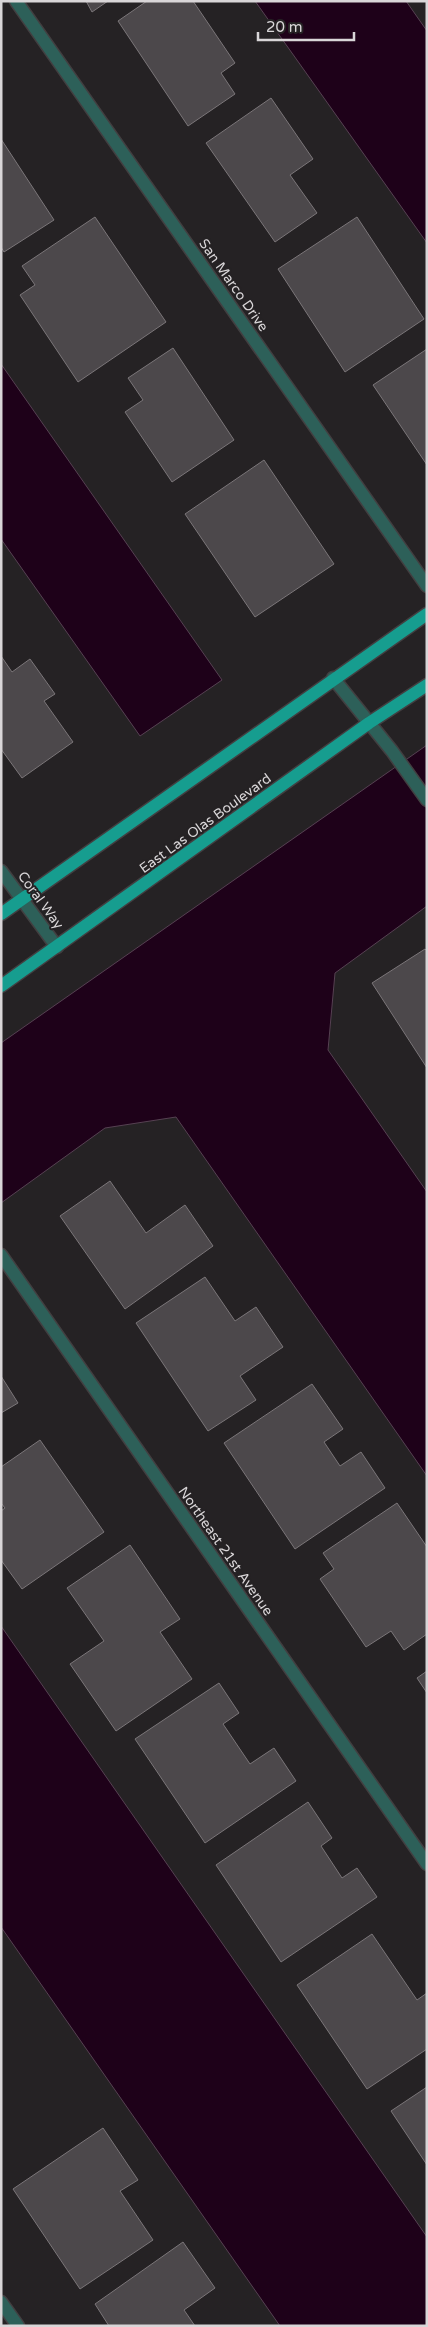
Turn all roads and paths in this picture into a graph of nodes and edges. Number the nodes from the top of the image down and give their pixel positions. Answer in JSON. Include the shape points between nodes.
{"nodes":[{"id":1,"x":16,"y":1,"type":"edge"},
{"id":2,"x":427,"y":586,"type":"edge"},
{"id":3,"x":427,"y":614,"type":"edge"},
{"id":4,"x":333,"y":678,"type":"junction"},
{"id":5,"x":427,"y":685,"type":"edge"},
{"id":6,"x":369,"y":723,"type":"junction"},
{"id":7,"x":427,"y":800,"type":"edge"},
{"id":8,"x":1,"y":871,"type":"edge"},
{"id":9,"x":22,"y":900,"type":"junction"},
{"id":10,"x":1,"y":914,"type":"edge"},
{"id":11,"x":57,"y":947,"type":"junction"},
{"id":12,"x":1,"y":986,"type":"edge"},
{"id":13,"x":1,"y":1255,"type":"edge"},
{"id":14,"x":427,"y":1864,"type":"edge"},
{"id":15,"x":1,"y":2302,"type":"edge"},
{"id":16,"x":18,"y":2326,"type":"edge"}],
"edges":[{"from":1,"to":2,"type":"street","name":"San Marco Drive"},
{"from":3,"to":4,"type":"main road"},
{"from":4,"to":6,"type":"street"},
{"from":4,"to":9,"type":"main road"},
{"from":5,"to":6,"type":"main road","name":"East Las Olas Boulevard"},
{"from":6,"to":7,"type":"street"},
{"from":6,"to":11,"type":"main road","name":"East Las Olas Boulevard"},
{"from":8,"to":9,"type":"street","name":"Coral Way"},
{"from":9,"to":10,"type":"main road"},
{"from":9,"to":11,"type":"street","name":"Coral Way"},
{"from":11,"to":12,"type":"main road","name":"East Las Olas Boulevard"},
{"from":13,"to":14,"type":"street","name":"Northeast 21st Avenue"},
{"from":15,"to":16,"type":"street"}]}
